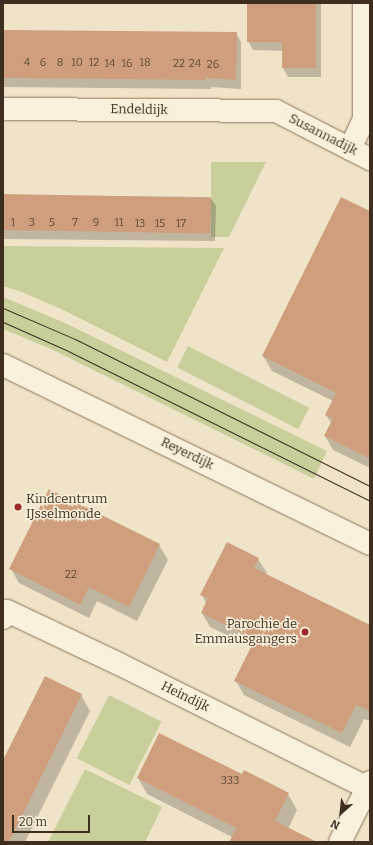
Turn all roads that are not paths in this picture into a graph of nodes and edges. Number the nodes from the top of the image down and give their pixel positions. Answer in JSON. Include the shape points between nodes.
{"nodes":[{"id":1,"x":364,"y":3,"type":"edge"},
{"id":2,"x":3,"y":109,"type":"edge"},
{"id":3,"x":276,"y":111,"type":"joint"},
{"id":4,"x":350,"y":149,"type":"junction"},
{"id":5,"x":370,"y":159,"type":"edge"},
{"id":6,"x":3,"y":365,"type":"edge"},
{"id":7,"x":370,"y":544,"type":"edge"},
{"id":8,"x":3,"y":618,"type":"edge"},
{"id":9,"x":369,"y":786,"type":"edge"},
{"id":10,"x":340,"y":842,"type":"edge"}],
"edges":[{"from":1,"to":4,"type":"street","via":[[364,119]]},
{"from":2,"to":3,"type":"street","name":"Endeldijk"},
{"from":3,"to":4,"type":"street","name":"Susannadijk"},
{"from":4,"to":5,"type":"street","name":"Susannadijk"},
{"from":6,"to":7,"type":"street","name":"Reyerdijk"},
{"from":8,"to":9,"type":"street","name":"Heindijk","via":[[6,611]]},
{"from":9,"to":10,"type":"street"}]}
